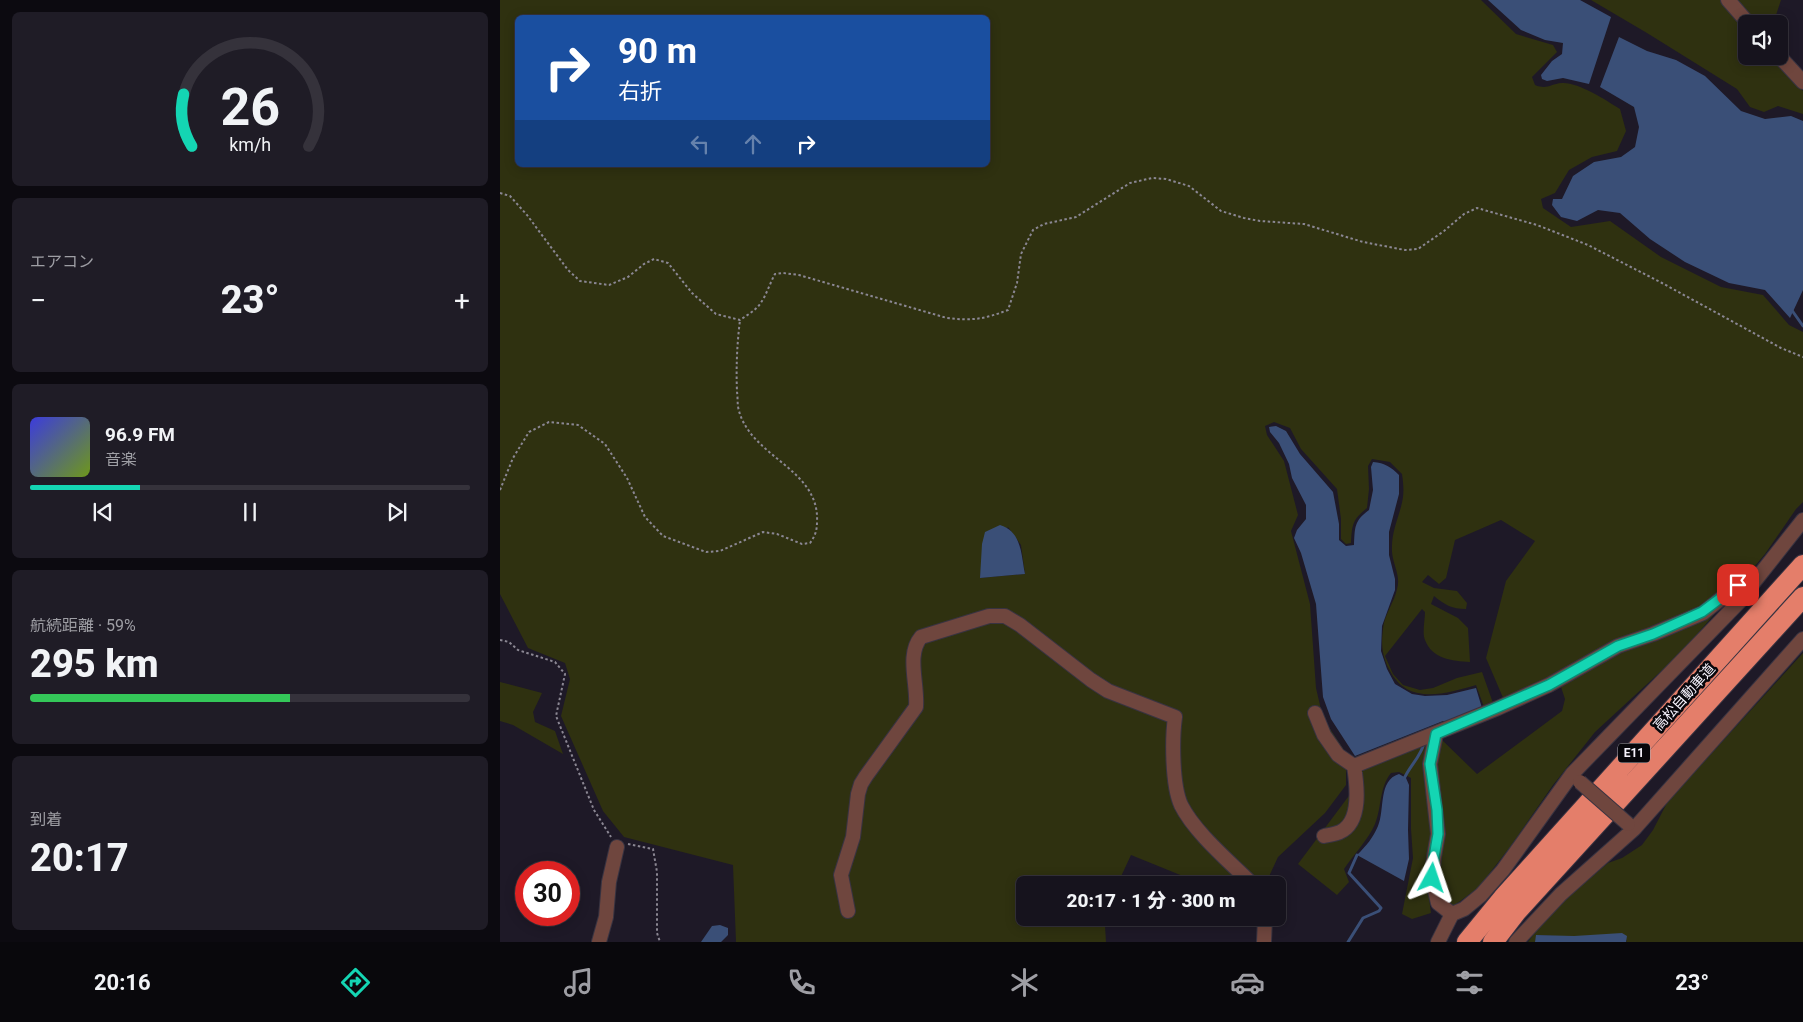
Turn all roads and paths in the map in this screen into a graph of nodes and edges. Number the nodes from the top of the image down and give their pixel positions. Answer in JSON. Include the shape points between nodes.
{"nodes":[{"id":1,"x":1728,"y":0,"type":"edge"},
{"id":2,"x":1742,"y":15,"type":"edge"},
{"id":3,"x":1787,"y":65,"type":"edge"},
{"id":4,"x":1803,"y":82,"type":"edge"},
{"id":5,"x":500,"y":193,"type":"edge"},
{"id":6,"x":740,"y":320,"type":"junction"},
{"id":7,"x":1803,"y":357,"type":"edge"},
{"id":8,"x":500,"y":490,"type":"edge"},
{"id":9,"x":1803,"y":521,"type":"edge"},
{"id":10,"x":1803,"y":565,"type":"edge"},
{"id":11,"x":1754,"y":582,"type":"junction"},
{"id":12,"x":1803,"y":597,"type":"edge"},
{"id":13,"x":500,"y":640,"type":"edge"},
{"id":14,"x":1803,"y":640,"type":"edge"},
{"id":15,"x":1315,"y":713,"type":"dead end"},
{"id":16,"x":1427,"y":737,"type":"junction"},
{"id":17,"x":1354,"y":766,"type":"junction"},
{"id":18,"x":1576,"y":778,"type":"junction"},
{"id":19,"x":1631,"y":827,"type":"junction"},
{"id":20,"x":1324,"y":836,"type":"dead end"},
{"id":21,"x":617,"y":847,"type":"junction"},
{"id":22,"x":1244,"y":876,"type":"edge"},
{"id":23,"x":848,"y":911,"type":"dead end"},
{"id":24,"x":1452,"y":914,"type":"junction"},
{"id":25,"x":1265,"y":926,"type":"edge"},
{"id":26,"x":599,"y":942,"type":"edge"},
{"id":27,"x":660,"y":942,"type":"edge"},
{"id":28,"x":1264,"y":942,"type":"edge"},
{"id":29,"x":1438,"y":942,"type":"edge"},
{"id":30,"x":1467,"y":942,"type":"edge"},
{"id":31,"x":1493,"y":942,"type":"edge"},
{"id":32,"x":1516,"y":942,"type":"edge"}],
"edges":[{"from":1,"to":2,"type":"street"},
{"from":3,"to":4,"type":"street"},
{"from":5,"to":6,"type":"path","via":[[510,196],[580,281],[609,285],[628,277],[644,264],[661,261],[668,263],[692,293],[716,314]]},
{"from":6,"to":7,"type":"path","via":[[760,304],[776,274],[783,273],[947,318],[969,320],[993,316],[1008,310],[1017,282],[1020,254],[1032,230],[1076,217],[1130,183],[1152,178],[1189,186],[1221,211],[1244,218],[1304,224],[1363,242],[1405,250],[1418,249],[1477,208],[1537,225],[1588,245]]},
{"from":6,"to":8,"type":"path","via":[[736,357],[738,410],[756,439],[804,482],[813,495],[818,516],[815,537],[810,543],[802,544],[763,532],[720,551],[706,552],[663,536],[646,517],[627,478],[605,444],[578,425],[549,422],[529,432]]},
{"from":9,"to":11,"type":"street"},
{"from":10,"to":30,"type":"highway","name":"高松自動車道","number":"E11"},
{"from":11,"to":16,"type":"street","via":[[1738,585],[1702,612],[1618,646],[1549,685]]},
{"from":11,"to":18,"type":"street","via":[[1744,597]]},
{"from":12,"to":31,"type":"highway","name":"高松自動車道","number":"E11","via":[[1517,911]]},
{"from":13,"to":21,"type":"path","via":[[509,642],[518,650],[555,662],[565,674],[556,716],[594,810]]},
{"from":14,"to":19,"type":"street"},
{"from":15,"to":17,"type":"street","via":[[1324,735],[1338,755]]},
{"from":16,"to":17,"type":"street"},
{"from":16,"to":24,"type":"street","via":[[1438,834],[1432,878],[1438,903]]},
{"from":17,"to":20,"type":"street","via":[[1357,790],[1351,823],[1341,832]]},
{"from":18,"to":19,"type":"street","bridge":true},
{"from":18,"to":24,"type":"street","via":[[1481,895],[1464,910]]},
{"from":19,"to":32,"type":"street"},
{"from":21,"to":26,"type":"street"},
{"from":21,"to":27,"type":"path","via":[[628,844],[653,849]]},
{"from":22,"to":23,"type":"street","via":[[1197,827],[1181,804],[1175,779],[1172,734],[1175,717],[1108,691],[1020,624],[1005,616],[989,616],[921,637],[915,644],[916,707],[866,776],[858,794],[852,837],[841,875]]},
{"from":24,"to":29,"type":"street"},
{"from":25,"to":28,"type":"street"}]}
